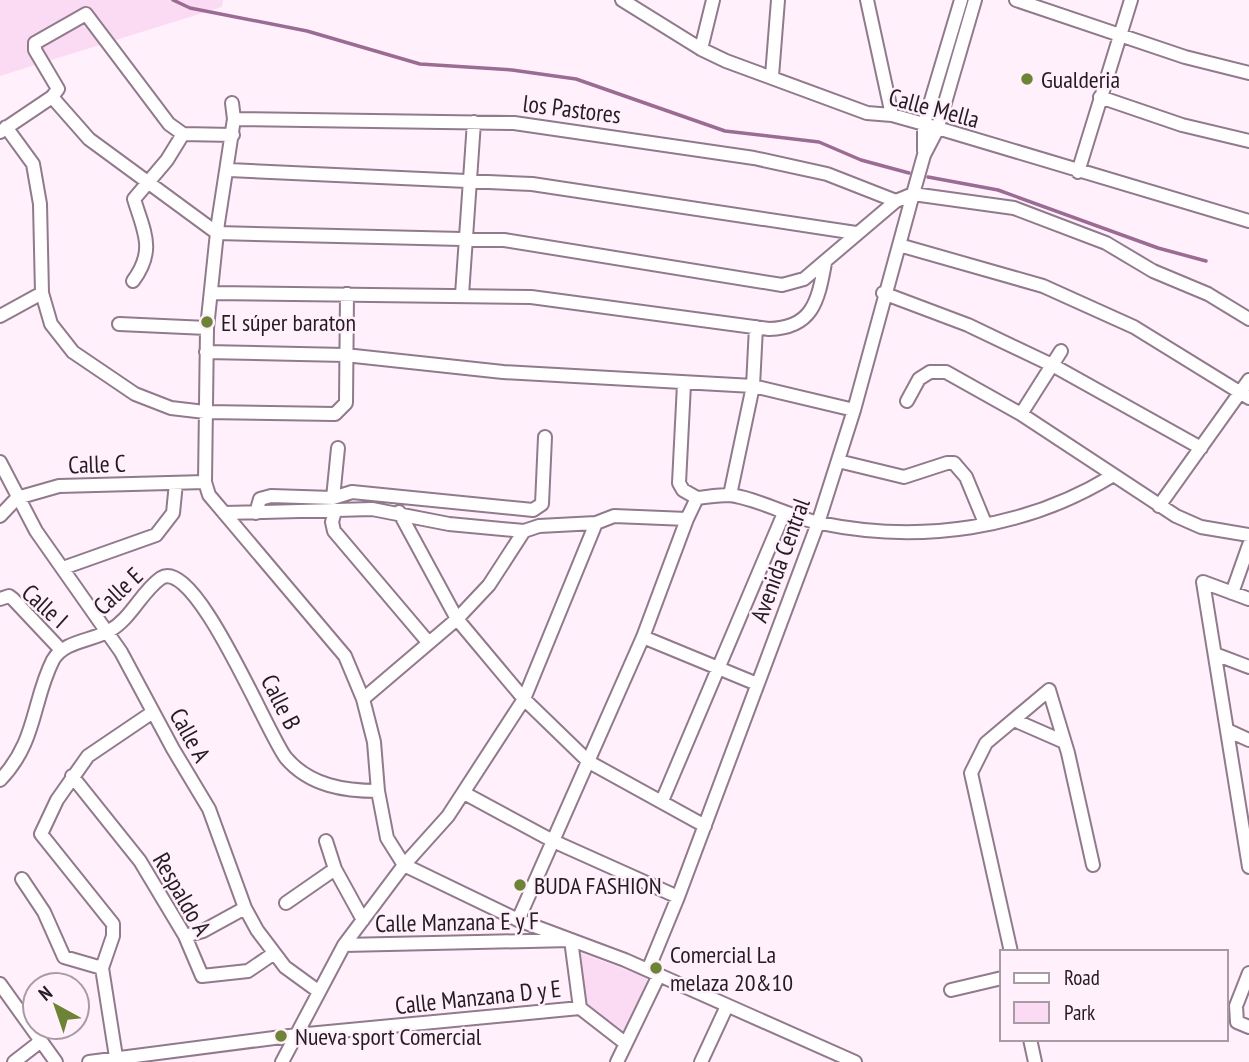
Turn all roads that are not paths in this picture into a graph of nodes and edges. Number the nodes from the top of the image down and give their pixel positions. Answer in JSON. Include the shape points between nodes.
{"nodes":[{"id":1,"x":622,"y":0,"type":"edge"},
{"id":2,"x":713,"y":0,"type":"edge"},
{"id":3,"x":778,"y":0,"type":"edge"},
{"id":4,"x":867,"y":0,"type":"edge"},
{"id":5,"x":961,"y":0,"type":"edge"},
{"id":6,"x":975,"y":0,"type":"edge"},
{"id":7,"x":1016,"y":0,"type":"edge"},
{"id":8,"x":1131,"y":0,"type":"edge"},
{"id":9,"x":1049,"y":5,"type":"edge"},
{"id":10,"x":1118,"y":34,"type":"junction"},
{"id":11,"x":701,"y":49,"type":"junction"},
{"id":12,"x":1249,"y":73,"type":"edge"},
{"id":13,"x":772,"y":76,"type":"junction"},
{"id":14,"x":52,"y":97,"type":"junction"},
{"id":15,"x":1100,"y":97,"type":"junction"},
{"id":16,"x":232,"y":103,"type":"dead end"},
{"id":17,"x":892,"y":115,"type":"junction"},
{"id":18,"x":234,"y":119,"type":"junction"},
{"id":19,"x":474,"y":122,"type":"junction"},
{"id":20,"x":923,"y":124,"type":"junction"},
{"id":21,"x":3,"y":130,"type":"edge"},
{"id":22,"x":937,"y":130,"type":"junction"},
{"id":23,"x":183,"y":134,"type":"junction"},
{"id":24,"x":233,"y":135,"type":"junction"},
{"id":25,"x":1249,"y":141,"type":"edge"},
{"id":26,"x":924,"y":155,"type":"junction"},
{"id":27,"x":229,"y":170,"type":"junction"},
{"id":28,"x":1078,"y":172,"type":"junction"},
{"id":29,"x":468,"y":179,"type":"junction"},
{"id":30,"x":147,"y":182,"type":"junction"},
{"id":31,"x":912,"y":194,"type":"junction"},
{"id":32,"x":896,"y":201,"type":"junction"},
{"id":33,"x":1249,"y":221,"type":"edge"},
{"id":34,"x":217,"y":233,"type":"junction"},
{"id":35,"x":856,"y":233,"type":"junction"},
{"id":36,"x":467,"y":237,"type":"junction"},
{"id":37,"x":899,"y":246,"type":"junction"},
{"id":38,"x":825,"y":263,"type":"junction"},
{"id":39,"x":134,"y":281,"type":"dead end"},
{"id":40,"x":42,"y":293,"type":"junction"},
{"id":41,"x":211,"y":293,"type":"junction"},
{"id":42,"x":883,"y":293,"type":"junction"},
{"id":43,"x":347,"y":294,"type":"junction"},
{"id":44,"x":462,"y":295,"type":"junction"},
{"id":45,"x":0,"y":316,"type":"edge"},
{"id":46,"x":1249,"y":319,"type":"edge"},
{"id":47,"x":119,"y":324,"type":"dead end"},
{"id":48,"x":756,"y":327,"type":"junction"},
{"id":49,"x":207,"y":328,"type":"junction"},
{"id":50,"x":1061,"y":351,"type":"dead end"},
{"id":51,"x":206,"y":352,"type":"junction"},
{"id":52,"x":345,"y":355,"type":"junction"},
{"id":53,"x":1054,"y":366,"type":"junction"},
{"id":54,"x":1249,"y":380,"type":"edge"},
{"id":55,"x":684,"y":384,"type":"junction"},
{"id":56,"x":753,"y":386,"type":"junction"},
{"id":57,"x":1245,"y":395,"type":"edge"},
{"id":58,"x":907,"y":401,"type":"dead end"},
{"id":59,"x":854,"y":410,"type":"junction"},
{"id":60,"x":205,"y":412,"type":"junction"},
{"id":61,"x":1021,"y":414,"type":"junction"},
{"id":62,"x":545,"y":437,"type":"dead end"},
{"id":63,"x":338,"y":448,"type":"dead end"},
{"id":64,"x":1201,"y":448,"type":"junction"},
{"id":65,"x":838,"y":461,"type":"junction"},
{"id":66,"x":0,"y":462,"type":"edge"},
{"id":67,"x":1112,"y":476,"type":"junction"},
{"id":68,"x":205,"y":482,"type":"junction"},
{"id":69,"x":176,"y":483,"type":"junction"},
{"id":70,"x":730,"y":495,"type":"junction"},
{"id":71,"x":17,"y":498,"type":"junction"},
{"id":72,"x":697,"y":498,"type":"junction"},
{"id":73,"x":334,"y":505,"type":"junction"},
{"id":74,"x":1159,"y":506,"type":"junction"},
{"id":75,"x":399,"y":512,"type":"junction"},
{"id":76,"x":224,"y":513,"type":"junction"},
{"id":77,"x":783,"y":513,"type":"junction"},
{"id":78,"x":0,"y":516,"type":"edge"},
{"id":79,"x":687,"y":519,"type":"junction"},
{"id":80,"x":596,"y":523,"type":"junction"},
{"id":81,"x":818,"y":523,"type":"junction"},
{"id":82,"x":985,"y":523,"type":"junction"},
{"id":83,"x":524,"y":531,"type":"junction"},
{"id":84,"x":1249,"y":535,"type":"edge"},
{"id":85,"x":1249,"y":545,"type":"edge"},
{"id":86,"x":63,"y":568,"type":"junction"},
{"id":87,"x":183,"y":580,"type":"joint"},
{"id":88,"x":1232,"y":593,"type":"junction"},
{"id":89,"x":0,"y":599,"type":"edge"},
{"id":90,"x":1249,"y":599,"type":"edge"},
{"id":91,"x":457,"y":619,"type":"junction"},
{"id":92,"x":109,"y":631,"type":"junction"},
{"id":93,"x":643,"y":637,"type":"junction"},
{"id":94,"x":428,"y":642,"type":"junction"},
{"id":95,"x":61,"y":650,"type":"junction"},
{"id":96,"x":1214,"y":654,"type":"junction"},
{"id":97,"x":1249,"y":667,"type":"edge"},
{"id":98,"x":717,"y":669,"type":"junction"},
{"id":99,"x":757,"y":684,"type":"junction"},
{"id":100,"x":363,"y":699,"type":"junction"},
{"id":101,"x":524,"y":699,"type":"junction"},
{"id":102,"x":153,"y":712,"type":"junction"},
{"id":103,"x":1014,"y":720,"type":"junction"},
{"id":104,"x":1227,"y":730,"type":"junction"},
{"id":105,"x":1249,"y":740,"type":"edge"},
{"id":106,"x":1062,"y":741,"type":"junction"},
{"id":107,"x":589,"y":762,"type":"junction"},
{"id":108,"x":72,"y":776,"type":"junction"},
{"id":109,"x":0,"y":780,"type":"edge"},
{"id":110,"x":379,"y":791,"type":"junction"},
{"id":111,"x":464,"y":793,"type":"junction"},
{"id":112,"x":662,"y":801,"type":"junction"},
{"id":113,"x":705,"y":826,"type":"junction"},
{"id":114,"x":326,"y":841,"type":"dead end"},
{"id":115,"x":553,"y":841,"type":"junction"},
{"id":116,"x":1247,"y":841,"type":"edge"},
{"id":117,"x":1093,"y":864,"type":"dead end"},
{"id":118,"x":404,"y":866,"type":"junction"},
{"id":119,"x":1249,"y":867,"type":"edge"},
{"id":120,"x":335,"y":869,"type":"junction"},
{"id":121,"x":22,"y":879,"type":"dead end"},
{"id":122,"x":678,"y":897,"type":"junction"},
{"id":123,"x":286,"y":903,"type":"dead end"},
{"id":124,"x":245,"y":908,"type":"junction"},
{"id":125,"x":363,"y":920,"type":"junction"},
{"id":126,"x":518,"y":920,"type":"junction"},
{"id":127,"x":185,"y":936,"type":"junction"},
{"id":128,"x":571,"y":940,"type":"junction"},
{"id":129,"x":344,"y":946,"type":"junction"},
{"id":130,"x":1011,"y":950,"type":"edge"},
{"id":131,"x":273,"y":954,"type":"junction"},
{"id":132,"x":102,"y":968,"type":"junction"},
{"id":133,"x":653,"y":973,"type":"junction"},
{"id":134,"x":1249,"y":973,"type":"edge"},
{"id":135,"x":1000,"y":978,"type":"edge"},
{"id":136,"x":0,"y":984,"type":"edge"},
{"id":137,"x":951,"y":990,"type":"dead end"},
{"id":138,"x":318,"y":991,"type":"junction"},
{"id":139,"x":727,"y":1006,"type":"junction"},
{"id":140,"x":580,"y":1008,"type":"junction"},
{"id":141,"x":21,"y":1013,"type":"edge"},
{"id":142,"x":1249,"y":1027,"type":"edge"},
{"id":143,"x":297,"y":1035,"type":"junction"},
{"id":144,"x":41,"y":1041,"type":"joint"},
{"id":145,"x":1030,"y":1041,"type":"edge"},
{"id":146,"x":625,"y":1043,"type":"junction"},
{"id":147,"x":116,"y":1058,"type":"junction"},
{"id":148,"x":14,"y":1062,"type":"edge"},
{"id":149,"x":56,"y":1062,"type":"edge"},
{"id":150,"x":89,"y":1062,"type":"edge"},
{"id":151,"x":282,"y":1062,"type":"edge"},
{"id":152,"x":617,"y":1062,"type":"edge"},
{"id":153,"x":701,"y":1062,"type":"edge"},
{"id":154,"x":855,"y":1062,"type":"edge"},
{"id":155,"x":1035,"y":1062,"type":"edge"}],
"edges":[{"from":1,"to":11,"type":"street","name":"Calle Mella"},
{"from":2,"to":11,"type":"street"},
{"from":3,"to":13,"type":"street"},
{"from":4,"to":17,"type":"street"},
{"from":5,"to":20,"type":"street","name":"Avenida Central"},
{"from":6,"to":22,"type":"street","name":"Avenida Central"},
{"from":7,"to":9,"type":"street"},
{"from":8,"to":10,"type":"street"},
{"from":9,"to":10,"type":"street"},
{"from":10,"to":12,"type":"street"},
{"from":10,"to":15,"type":"street"},
{"from":11,"to":13,"type":"street","name":"Calle Mella"},
{"from":13,"to":17,"type":"street","name":"Calle Mella","via":[[867,113]]},
{"from":14,"to":21,"type":"street"},
{"from":14,"to":23,"type":"street","via":[[58,85],[35,43],[86,14],[142,93]]},
{"from":14,"to":30,"type":"street","via":[[89,139]]},
{"from":15,"to":25,"type":"street","via":[[1182,125]]},
{"from":15,"to":28,"type":"street"},
{"from":16,"to":18,"type":"street"},
{"from":17,"to":20,"type":"street","name":"Calle Mella"},
{"from":18,"to":19,"type":"street","name":"los Pastores"},
{"from":18,"to":24,"type":"street"},
{"from":19,"to":29,"type":"street"},
{"from":19,"to":32,"type":"street","name":"los Pastores","via":[[514,122],[754,158],[827,174]]},
{"from":20,"to":22,"type":"street","name":"Calle Mella"},
{"from":20,"to":26,"type":"street","name":"Avenida Central"},
{"from":21,"to":40,"type":"street","via":[[33,164],[38,184]]},
{"from":22,"to":26,"type":"street","name":"Avenida Central"},
{"from":22,"to":28,"type":"street","name":"Calle Mella"},
{"from":23,"to":24,"type":"street"},
{"from":23,"to":30,"type":"street"},
{"from":24,"to":27,"type":"street"},
{"from":26,"to":31,"type":"street","name":"Avenida Central"},
{"from":27,"to":29,"type":"street"},
{"from":27,"to":34,"type":"street"},
{"from":28,"to":33,"type":"street","name":"Calle Mella"},
{"from":29,"to":35,"type":"street","via":[[533,184]]},
{"from":29,"to":36,"type":"street"},
{"from":30,"to":34,"type":"street"},
{"from":30,"to":39,"type":"street","via":[[134,198],[148,248],[145,266]]},
{"from":31,"to":32,"type":"street"},
{"from":31,"to":37,"type":"street","name":"Avenida Central"},
{"from":31,"to":46,"type":"street","via":[[1014,208],[1079,232],[1208,294]]},
{"from":32,"to":35,"type":"street"},
{"from":34,"to":36,"type":"street"},
{"from":34,"to":41,"type":"street"},
{"from":35,"to":38,"type":"street"},
{"from":36,"to":38,"type":"street","via":[[585,250],[782,285],[804,279]]},
{"from":36,"to":44,"type":"street"},
{"from":37,"to":42,"type":"street","name":"Avenida Central"},
{"from":37,"to":57,"type":"street","via":[[1043,286],[1133,327]]},
{"from":38,"to":48,"type":"street","via":[[821,284],[800,324],[790,329]]},
{"from":40,"to":45,"type":"street"},
{"from":40,"to":60,"type":"street","via":[[51,324],[90,365],[152,402]]},
{"from":41,"to":43,"type":"street"},
{"from":41,"to":49,"type":"street"},
{"from":42,"to":53,"type":"street","via":[[968,325]]},
{"from":42,"to":59,"type":"street","name":"Avenida Central"},
{"from":43,"to":44,"type":"street"},
{"from":43,"to":52,"type":"street"},
{"from":44,"to":48,"type":"street","via":[[531,297]]},
{"from":47,"to":49,"type":"street"},
{"from":48,"to":56,"type":"street"},
{"from":49,"to":51,"type":"street"},
{"from":50,"to":53,"type":"street"},
{"from":51,"to":52,"type":"street"},
{"from":51,"to":60,"type":"street"},
{"from":52,"to":55,"type":"street"},
{"from":52,"to":60,"type":"street","via":[[346,403],[335,414]]},
{"from":53,"to":61,"type":"street"},
{"from":53,"to":64,"type":"street"},
{"from":54,"to":57,"type":"street"},
{"from":55,"to":56,"type":"street"},
{"from":55,"to":72,"type":"street","via":[[679,483]]},
{"from":56,"to":59,"type":"street"},
{"from":56,"to":70,"type":"street"},
{"from":57,"to":64,"type":"street"},
{"from":58,"to":61,"type":"street","via":[[919,379],[938,371]]},
{"from":59,"to":65,"type":"street","name":"Avenida Central"},
{"from":60,"to":68,"type":"street"},
{"from":61,"to":67,"type":"street"},
{"from":62,"to":73,"type":"street","via":[[542,504],[533,510],[352,492]]},
{"from":63,"to":73,"type":"street"},
{"from":64,"to":74,"type":"street"},
{"from":65,"to":81,"type":"street","name":"Avenida Central"},
{"from":65,"to":82,"type":"street","via":[[904,477],[954,463]]},
{"from":66,"to":71,"type":"street","name":"Calle A"},
{"from":67,"to":74,"type":"street"},
{"from":67,"to":82,"type":"street","via":[[1059,505]]},
{"from":68,"to":69,"type":"street","name":"Calle C"},
{"from":68,"to":76,"type":"street"},
{"from":69,"to":71,"type":"street","name":"Calle C","via":[[59,486]]},
{"from":69,"to":86,"type":"street","via":[[173,513],[156,535]]},
{"from":70,"to":72,"type":"street"},
{"from":70,"to":77,"type":"street"},
{"from":71,"to":78,"type":"street"},
{"from":71,"to":86,"type":"street","name":"Calle A"},
{"from":72,"to":79,"type":"street"},
{"from":73,"to":75,"type":"street"},
{"from":73,"to":76,"type":"street"},
{"from":73,"to":94,"type":"street","via":[[334,531]]},
{"from":74,"to":84,"type":"street","via":[[1201,527]]},
{"from":75,"to":83,"type":"street","via":[[449,524]]},
{"from":75,"to":91,"type":"street"},
{"from":76,"to":100,"type":"street","via":[[345,656]]},
{"from":77,"to":81,"type":"street"},
{"from":77,"to":98,"type":"street"},
{"from":79,"to":80,"type":"street","via":[[614,516]]},
{"from":79,"to":93,"type":"street"},
{"from":80,"to":83,"type":"street"},
{"from":80,"to":101,"type":"street"},
{"from":81,"to":82,"type":"street","via":[[926,534]]},
{"from":81,"to":99,"type":"street","name":"Avenida Central"},
{"from":83,"to":91,"type":"street","via":[[489,585]]},
{"from":85,"to":88,"type":"street"},
{"from":86,"to":92,"type":"street","name":"Calle A"},
{"from":87,"to":92,"type":"street","name":"Calle E","via":[[163,576]]},
{"from":87,"to":110,"type":"street","name":"Calle B","via":[[251,688],[288,760],[313,778],[342,790]]},
{"from":88,"to":90,"type":"street"},
{"from":88,"to":96,"type":"street","via":[[1203,582]]},
{"from":89,"to":95,"type":"street","name":"Calle I","via":[[13,599]]},
{"from":91,"to":94,"type":"street"},
{"from":91,"to":101,"type":"street"},
{"from":92,"to":95,"type":"street","name":"Calle E"},
{"from":92,"to":102,"type":"street","name":"Calle A"},
{"from":93,"to":98,"type":"street"},
{"from":93,"to":107,"type":"street"},
{"from":94,"to":100,"type":"street"},
{"from":95,"to":109,"type":"street","via":[[50,667],[35,721],[15,765]]},
{"from":96,"to":97,"type":"street"},
{"from":96,"to":104,"type":"street"},
{"from":98,"to":99,"type":"street"},
{"from":98,"to":112,"type":"street"},
{"from":99,"to":113,"type":"street","name":"Avenida Central"},
{"from":100,"to":110,"type":"street","via":[[374,741]]},
{"from":101,"to":107,"type":"street"},
{"from":101,"to":111,"type":"street"},
{"from":102,"to":108,"type":"street","via":[[88,756]]},
{"from":102,"to":124,"type":"street","name":"Calle A","via":[[209,808]]},
{"from":103,"to":106,"type":"street"},
{"from":103,"to":106,"type":"street","via":[[1049,690]]},
{"from":103,"to":130,"type":"street","via":[[986,743],[971,773]]},
{"from":104,"to":105,"type":"street"},
{"from":104,"to":116,"type":"street"},
{"from":106,"to":117,"type":"street"},
{"from":107,"to":112,"type":"street"},
{"from":107,"to":115,"type":"street"},
{"from":108,"to":127,"type":"street","name":"Respaldo A","via":[[140,861]]},
{"from":108,"to":132,"type":"street","via":[[43,827],[44,841],[113,924]]},
{"from":110,"to":118,"type":"street","via":[[387,838]]},
{"from":111,"to":115,"type":"street"},
{"from":111,"to":118,"type":"street"},
{"from":112,"to":113,"type":"street"},
{"from":113,"to":122,"type":"street","name":"Avenida Central"},
{"from":114,"to":120,"type":"street"},
{"from":115,"to":122,"type":"street"},
{"from":115,"to":126,"type":"street"},
{"from":116,"to":119,"type":"street"},
{"from":118,"to":125,"type":"street"},
{"from":118,"to":126,"type":"street"},
{"from":120,"to":123,"type":"street"},
{"from":120,"to":125,"type":"street"},
{"from":121,"to":132,"type":"street","via":[[44,912],[64,957]]},
{"from":122,"to":133,"type":"street","name":"Avenida Central"},
{"from":124,"to":127,"type":"street"},
{"from":124,"to":131,"type":"street","name":"Calle A"},
{"from":125,"to":129,"type":"street"},
{"from":126,"to":128,"type":"street"},
{"from":127,"to":131,"type":"street","name":"Respaldo A","via":[[202,976],[248,971]]},
{"from":128,"to":129,"type":"street","name":"Calle Manzana E y F"},
{"from":128,"to":133,"type":"street"},
{"from":128,"to":140,"type":"street"},
{"from":129,"to":138,"type":"street"},
{"from":131,"to":138,"type":"street","name":"Calle A"},
{"from":132,"to":147,"type":"street"},
{"from":133,"to":139,"type":"street"},
{"from":133,"to":146,"type":"street","name":"Avenida Central"},
{"from":134,"to":142,"type":"street","via":[[1236,1006],[1237,1021]]},
{"from":135,"to":137,"type":"street"},
{"from":136,"to":141,"type":"street"},
{"from":138,"to":143,"type":"street"},
{"from":139,"to":153,"type":"street"},
{"from":139,"to":154,"type":"street"},
{"from":140,"to":143,"type":"street","name":"Calle Manzana D y E"},
{"from":140,"to":146,"type":"street"},
{"from":143,"to":147,"type":"street","name":"Calle Manzana D y E"},
{"from":143,"to":151,"type":"street"},
{"from":144,"to":148,"type":"street"},
{"from":144,"to":149,"type":"street"},
{"from":145,"to":155,"type":"street"},
{"from":146,"to":152,"type":"street","name":"Avenida Central"},
{"from":147,"to":150,"type":"street","name":"Calle Manzana D y E"}]}
